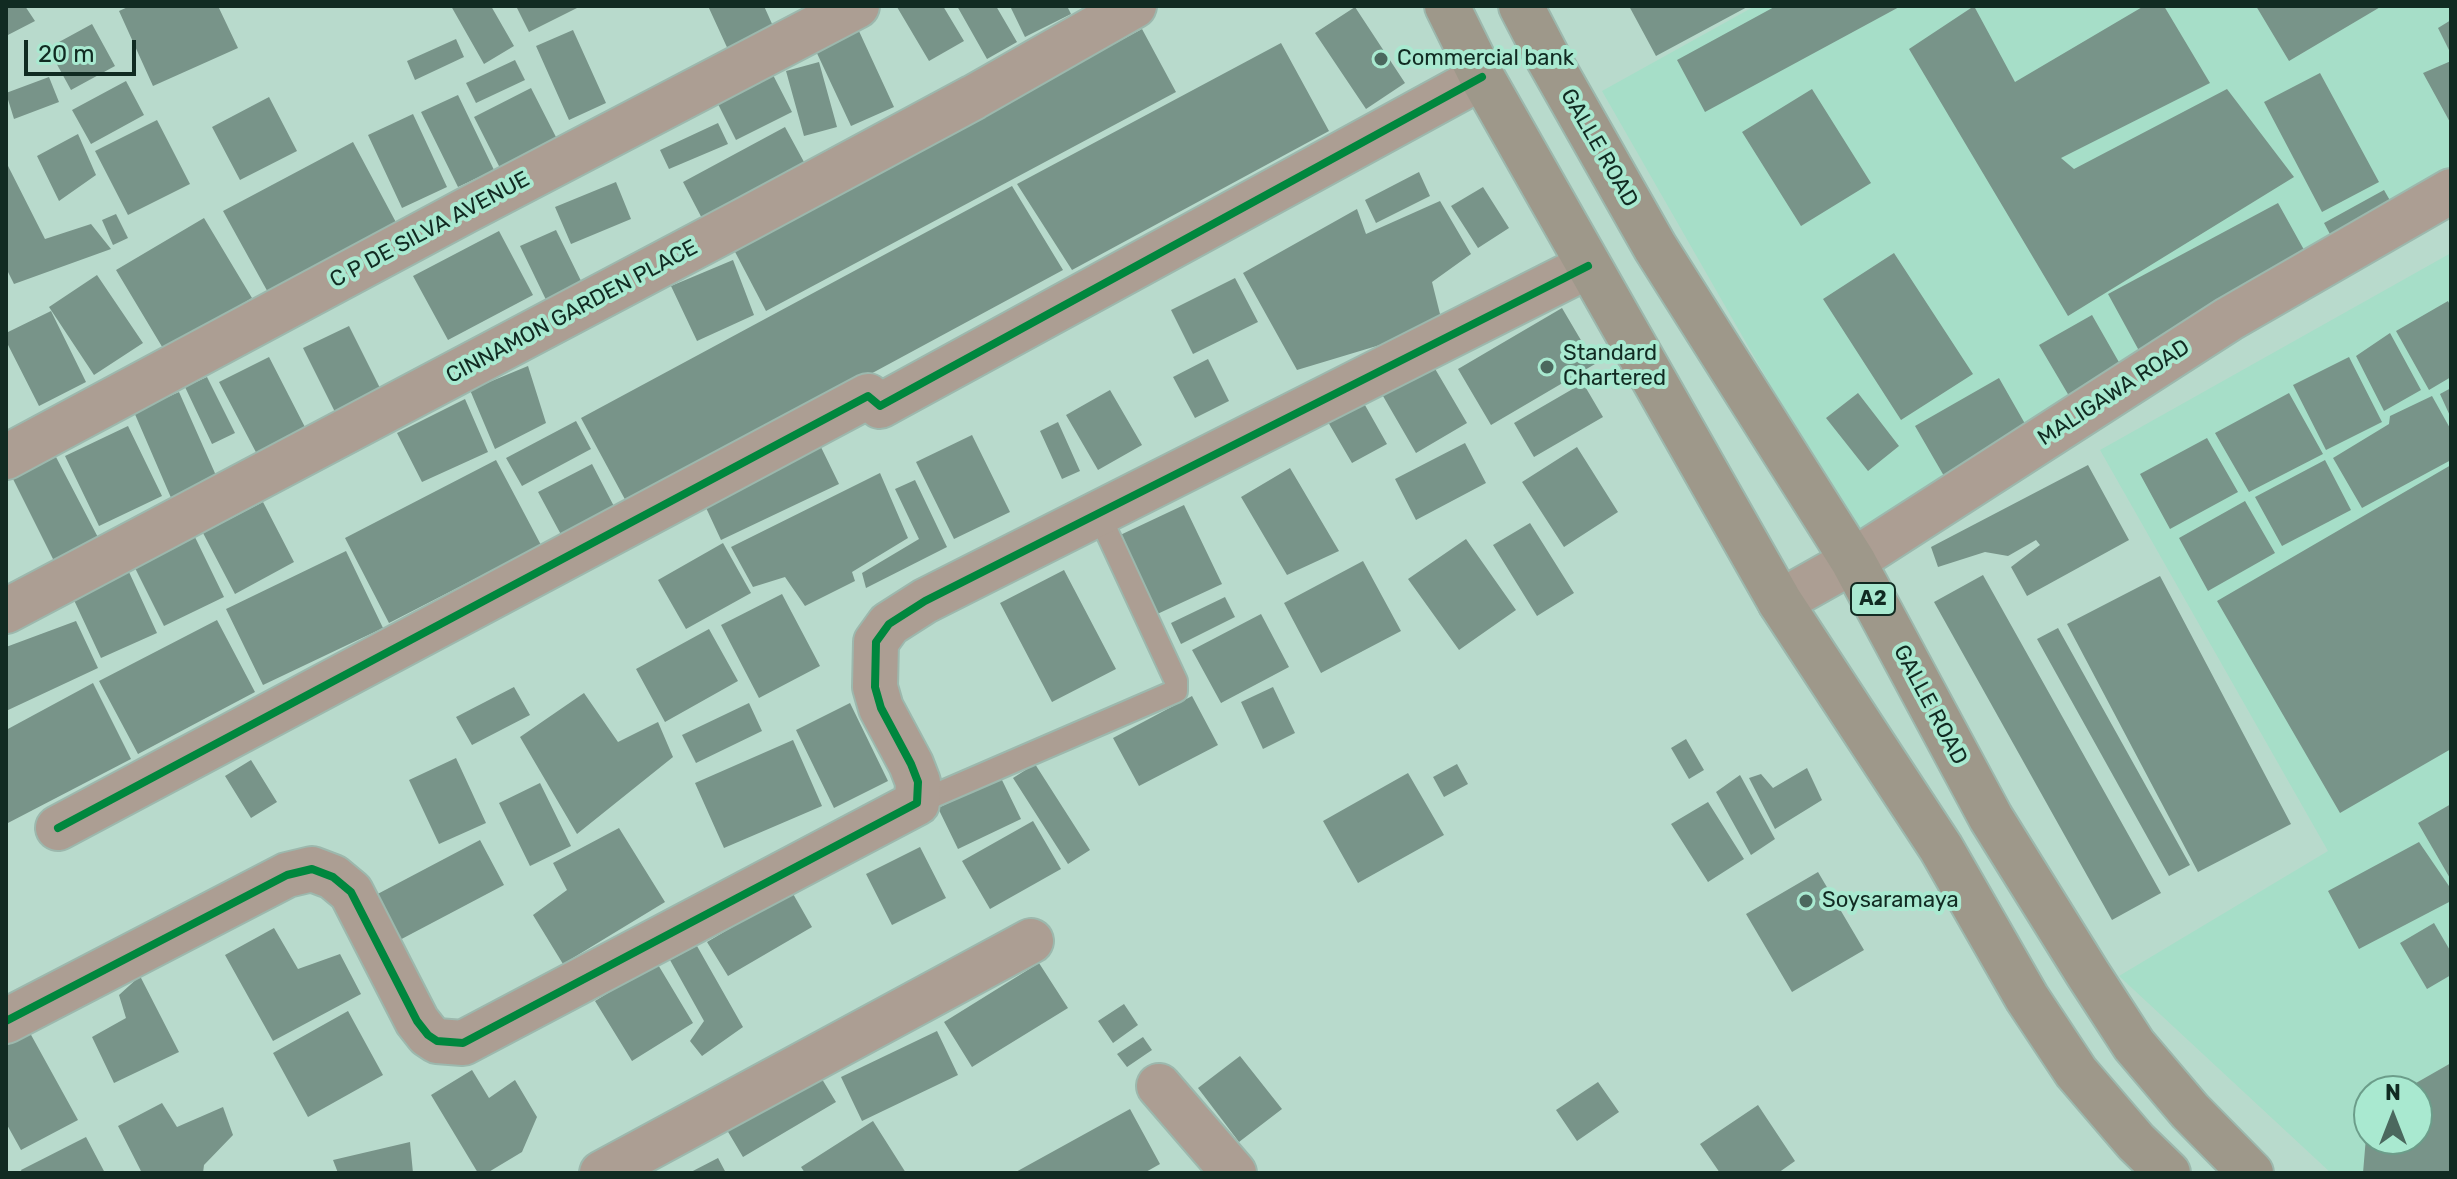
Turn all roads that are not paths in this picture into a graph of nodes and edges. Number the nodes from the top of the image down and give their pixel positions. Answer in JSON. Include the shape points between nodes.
{"nodes":[{"id":1,"x":857,"y":6,"type":"edge"},
{"id":2,"x":1134,"y":6,"type":"edge"},
{"id":3,"x":1447,"y":6,"type":"edge"},
{"id":4,"x":1521,"y":6,"type":"edge"},
{"id":5,"x":1482,"y":77,"type":"junction"},
{"id":6,"x":2451,"y":191,"type":"edge"},
{"id":7,"x":1588,"y":266,"type":"junction"},
{"id":8,"x":6,"y":457,"type":"edge"},
{"id":9,"x":1098,"y":513,"type":"junction"},
{"id":10,"x":1853,"y":561,"type":"junction"},
{"id":11,"x":1780,"y":602,"type":"junction"},
{"id":12,"x":6,"y":611,"type":"edge"},
{"id":13,"x":917,"y":803,"type":"junction"},
{"id":14,"x":58,"y":828,"type":"dead end"},
{"id":15,"x":1031,"y":941,"type":"dead end"},
{"id":16,"x":6,"y":1021,"type":"edge"},
{"id":17,"x":1159,"y":1086,"type":"dead end"},
{"id":18,"x":1230,"y":1172,"type":"edge"},
{"id":19,"x":602,"y":1173,"type":"edge"},
{"id":20,"x":2168,"y":1173,"type":"edge"},
{"id":21,"x":2251,"y":1173,"type":"edge"}],
"edges":[{"from":1,"to":8,"type":"street","name":"C P DE SILVA AVENUE"},
{"from":2,"to":12,"type":"street","name":"CINNAMON GARDEN PLACE","via":[[801,191]]},
{"from":3,"to":5,"type":"highway"},
{"from":4,"to":10,"type":"highway","name":"GALLE ROAD","number":"A2","via":[[1655,247]]},
{"from":5,"to":7,"type":"highway"},
{"from":5,"to":14,"type":"street","via":[[880,406],[868,396]]},
{"from":6,"to":10,"type":"street","name":"MALIGAWA ROAD","via":[[2229,319]]},
{"from":7,"to":9,"type":"street"},
{"from":7,"to":11,"type":"highway"},
{"from":9,"to":13,"type":"street","via":[[925,601],[889,624],[876,642],[875,687],[918,782]]},
{"from":9,"to":13,"type":"lane","via":[[1176,681],[1176,691]]},
{"from":10,"to":11,"type":"street","name":"MALIGAWA ROAD"},
{"from":10,"to":21,"type":"highway","name":"GALLE ROAD","number":"A2","via":[[1991,818],[2095,986],[2134,1045]]},
{"from":11,"to":20,"type":"highway","via":[[1941,848],[2076,1072]]},
{"from":13,"to":16,"type":"street","via":[[463,1043],[428,1035],[351,892],[312,869],[287,875]]},
{"from":15,"to":19,"type":"street"},
{"from":17,"to":18,"type":"street"}]}
